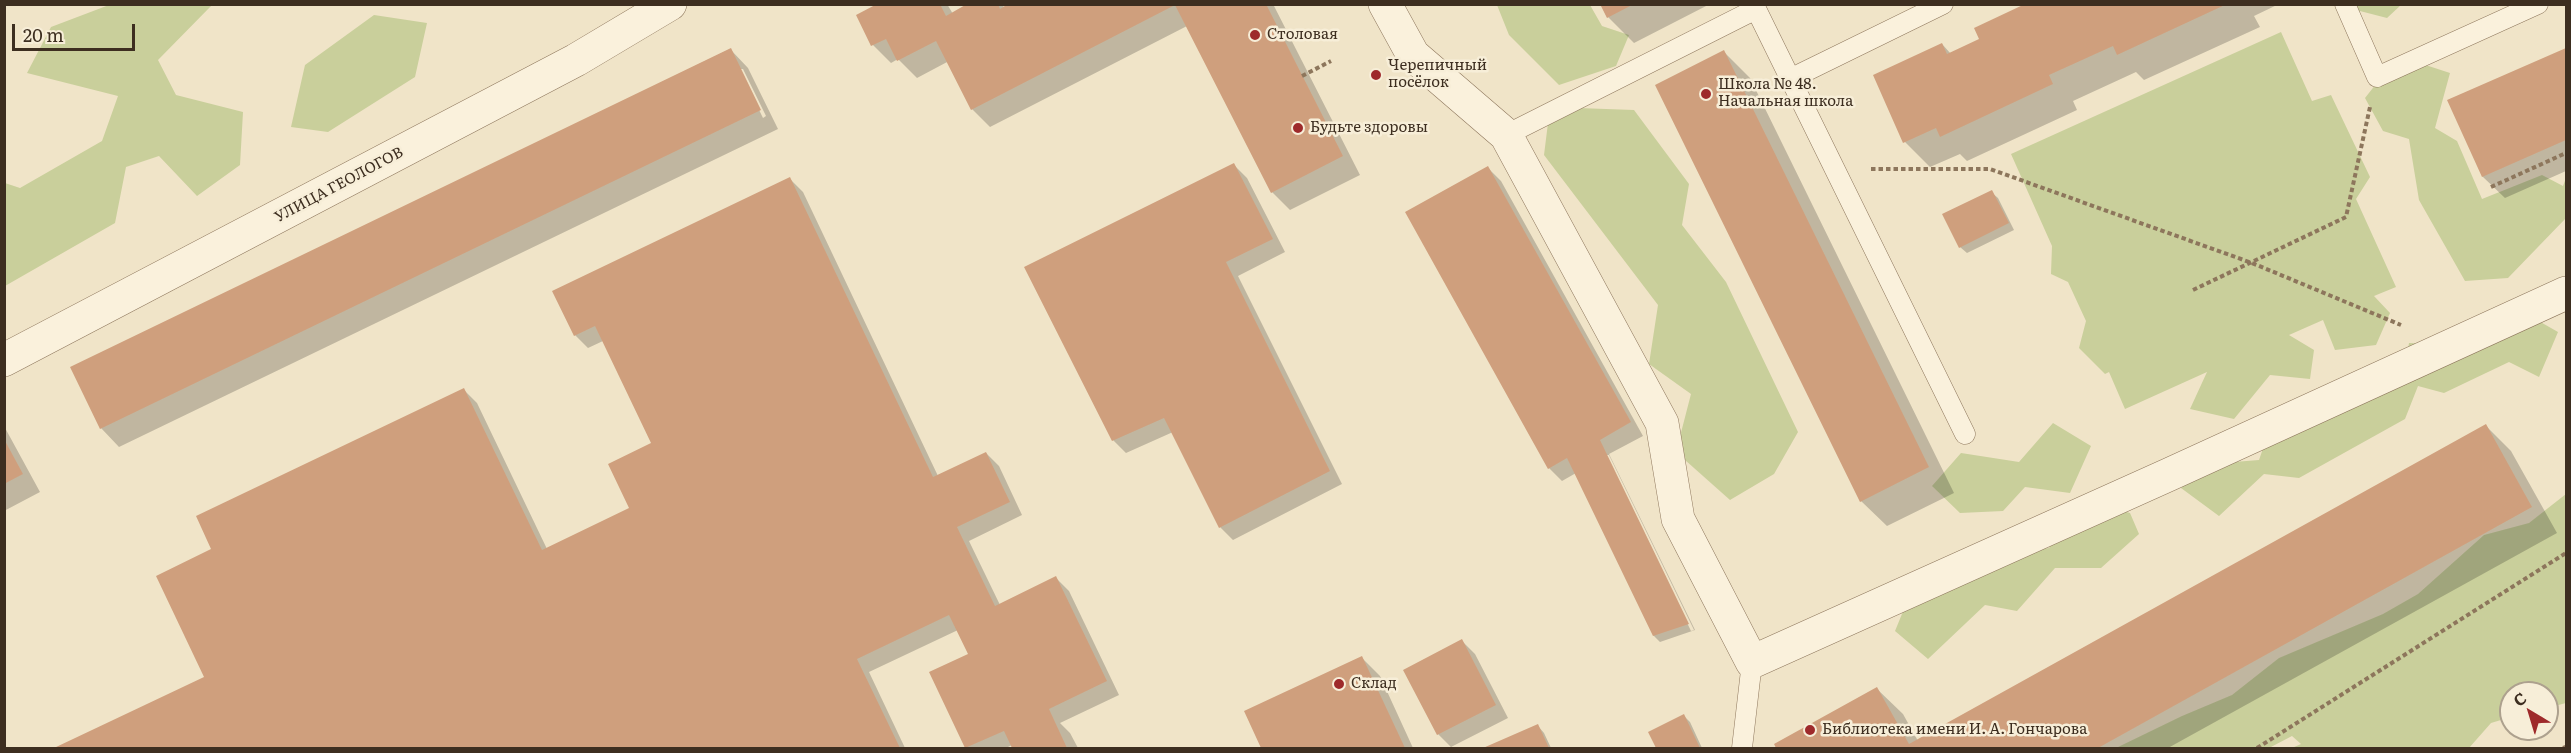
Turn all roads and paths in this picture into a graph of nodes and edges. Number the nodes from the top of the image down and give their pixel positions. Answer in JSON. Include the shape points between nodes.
{"nodes":[{"id":1,"x":670,"y":4,"type":"edge"},
{"id":2,"x":1385,"y":4,"type":"edge"},
{"id":3,"x":1943,"y":4,"type":"edge"},
{"id":4,"x":2345,"y":4,"type":"edge"},
{"id":5,"x":2538,"y":4,"type":"edge"},
{"id":6,"x":1331,"y":61,"type":"dead end"},
{"id":7,"x":1302,"y":76,"type":"dead end"},
{"id":8,"x":2377,"y":77,"type":"junction"},
{"id":9,"x":1790,"y":79,"type":"junction"},
{"id":10,"x":1506,"y":135,"type":"junction"},
{"id":11,"x":2566,"y":153,"type":"edge"},
{"id":12,"x":1834,"y":169,"type":"junction"},
{"id":13,"x":2491,"y":187,"type":"dead end"},
{"id":14,"x":2252,"y":262,"type":"junction"},
{"id":15,"x":2193,"y":290,"type":"dead end"},
{"id":16,"x":2566,"y":293,"type":"edge"},
{"id":17,"x":2451,"y":346,"type":"junction"},
{"id":18,"x":4,"y":360,"type":"edge"},
{"id":19,"x":1965,"y":434,"type":"dead end"},
{"id":20,"x":2566,"y":553,"type":"edge"},
{"id":21,"x":1752,"y":662,"type":"junction"},
{"id":22,"x":1742,"y":748,"type":"edge"},
{"id":23,"x":2257,"y":748,"type":"edge"}],
"edges":[{"from":1,"to":18,"type":"street","name":"УЛИЦА ГЕОЛОГОВ","via":[[576,60]]},
{"from":2,"to":10,"type":"street","via":[[1413,55]]},
{"from":3,"to":9,"type":"lane"},
{"from":4,"to":8,"type":"lane"},
{"from":5,"to":8,"type":"lane"},
{"from":6,"to":7,"type":"path"},
{"from":8,"to":14,"type":"path","via":[[2346,217]]},
{"from":9,"to":10,"type":"lane","via":[[1756,9]]},
{"from":9,"to":12,"type":"lane"},
{"from":10,"to":21,"type":"street","via":[[1662,423],[1678,519]]},
{"from":11,"to":13,"type":"path"},
{"from":12,"to":14,"type":"path","via":[[1990,169]]},
{"from":12,"to":19,"type":"lane"},
{"from":14,"to":15,"type":"path"},
{"from":14,"to":17,"type":"path"},
{"from":16,"to":17,"type":"street"},
{"from":17,"to":21,"type":"street"},
{"from":20,"to":23,"type":"path"},
{"from":21,"to":22,"type":"lane"}]}
